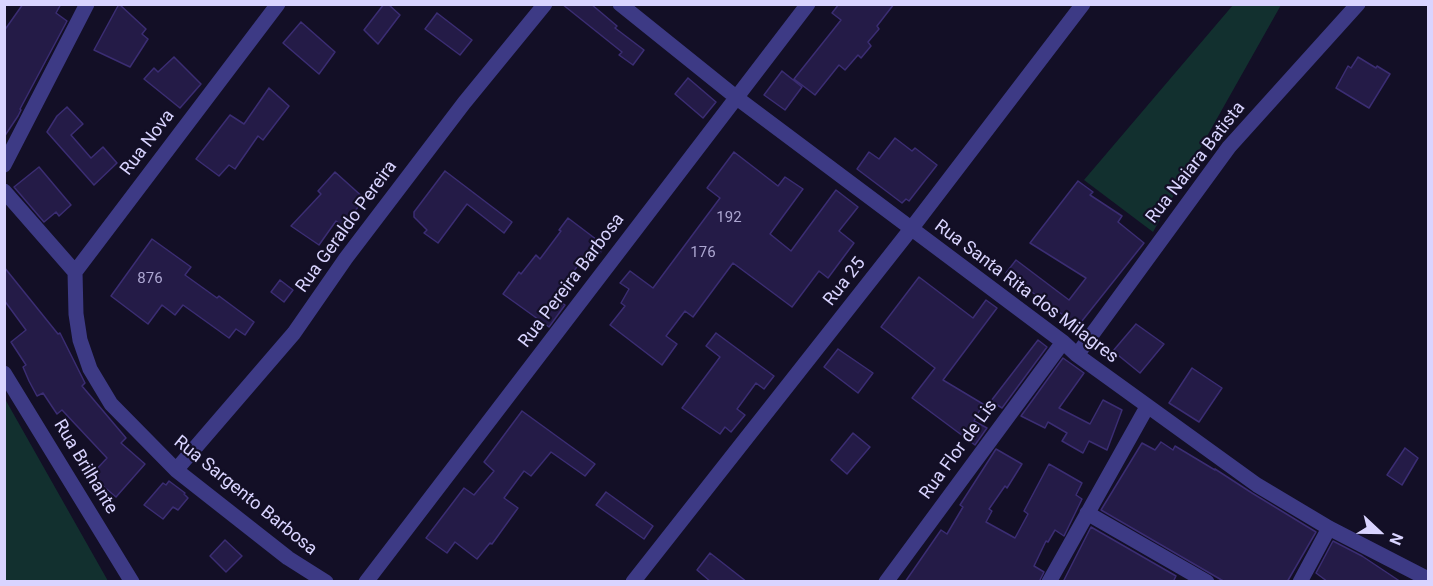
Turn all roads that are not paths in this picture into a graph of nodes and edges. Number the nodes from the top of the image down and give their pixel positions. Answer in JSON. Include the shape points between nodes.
{"nodes":[{"id":1,"x":87,"y":4,"type":"edge"},
{"id":2,"x":278,"y":4,"type":"edge"},
{"id":3,"x":545,"y":4,"type":"edge"},
{"id":4,"x":620,"y":4,"type":"edge"},
{"id":5,"x":808,"y":4,"type":"edge"},
{"id":6,"x":1083,"y":4,"type":"edge"},
{"id":7,"x":1358,"y":4,"type":"edge"},
{"id":8,"x":737,"y":98,"type":"junction"},
{"id":9,"x":4,"y":165,"type":"edge"},
{"id":10,"x":4,"y":191,"type":"edge"},
{"id":11,"x":911,"y":230,"type":"junction"},
{"id":12,"x":75,"y":272,"type":"junction"},
{"id":13,"x":1063,"y":342,"type":"junction"},
{"id":14,"x":1077,"y":355,"type":"junction"},
{"id":15,"x":4,"y":373,"type":"edge"},
{"id":16,"x":1147,"y":407,"type":"junction"},
{"id":17,"x":176,"y":470,"type":"junction"},
{"id":18,"x":1087,"y":513,"type":"junction"},
{"id":19,"x":1329,"y":528,"type":"junction"},
{"id":20,"x":1428,"y":579,"type":"edge"},
{"id":21,"x":132,"y":582,"type":"edge"},
{"id":22,"x":326,"y":582,"type":"edge"},
{"id":23,"x":366,"y":582,"type":"edge"},
{"id":24,"x":633,"y":582,"type":"edge"},
{"id":25,"x":886,"y":582,"type":"edge"},
{"id":26,"x":1049,"y":582,"type":"edge"},
{"id":27,"x":1207,"y":582,"type":"edge"},
{"id":28,"x":1300,"y":582,"type":"edge"}],
"edges":[{"from":1,"to":9,"type":"street"},
{"from":2,"to":12,"type":"street","name":"Rua Nova"},
{"from":3,"to":17,"type":"street","name":"Rua Geraldo Pereira","via":[[464,103],[294,333]]},
{"from":4,"to":8,"type":"street","name":"Rua Santa Rita dos Milagres"},
{"from":5,"to":8,"type":"street","name":"Rua Pereira Barbosa"},
{"from":6,"to":11,"type":"street","name":"Rua 25"},
{"from":7,"to":14,"type":"street","name":"Rua Naiara Batista","via":[[1229,147]]},
{"from":8,"to":11,"type":"street","name":"Rua Santa Rita dos Milagres"},
{"from":8,"to":23,"type":"street","name":"Rua Pereira Barbosa"},
{"from":10,"to":12,"type":"street"},
{"from":11,"to":13,"type":"street","name":"Rua Santa Rita dos Milagres"},
{"from":11,"to":24,"type":"street","name":"Rua 25"},
{"from":12,"to":17,"type":"street","name":"Rua Sargento Barbosa","via":[[80,340],[90,369],[111,404]]},
{"from":13,"to":14,"type":"street","name":"Rua Santa Rita dos Milagres"},
{"from":13,"to":25,"type":"street","name":"Rua Flor de Lis"},
{"from":14,"to":16,"type":"street","name":"Rua Santa Rita dos Milagres"},
{"from":15,"to":21,"type":"street","name":"Rua Brilhante"},
{"from":16,"to":18,"type":"street"},
{"from":16,"to":19,"type":"street","name":"Rua Santa Rita dos Milagres","via":[[1257,486]]},
{"from":17,"to":22,"type":"street","name":"Rua Sargento Barbosa","via":[[288,558]]},
{"from":18,"to":26,"type":"street"},
{"from":18,"to":27,"type":"street"},
{"from":19,"to":20,"type":"street","name":"Rua Santa Rita dos Milagres"},
{"from":19,"to":28,"type":"street"}]}
